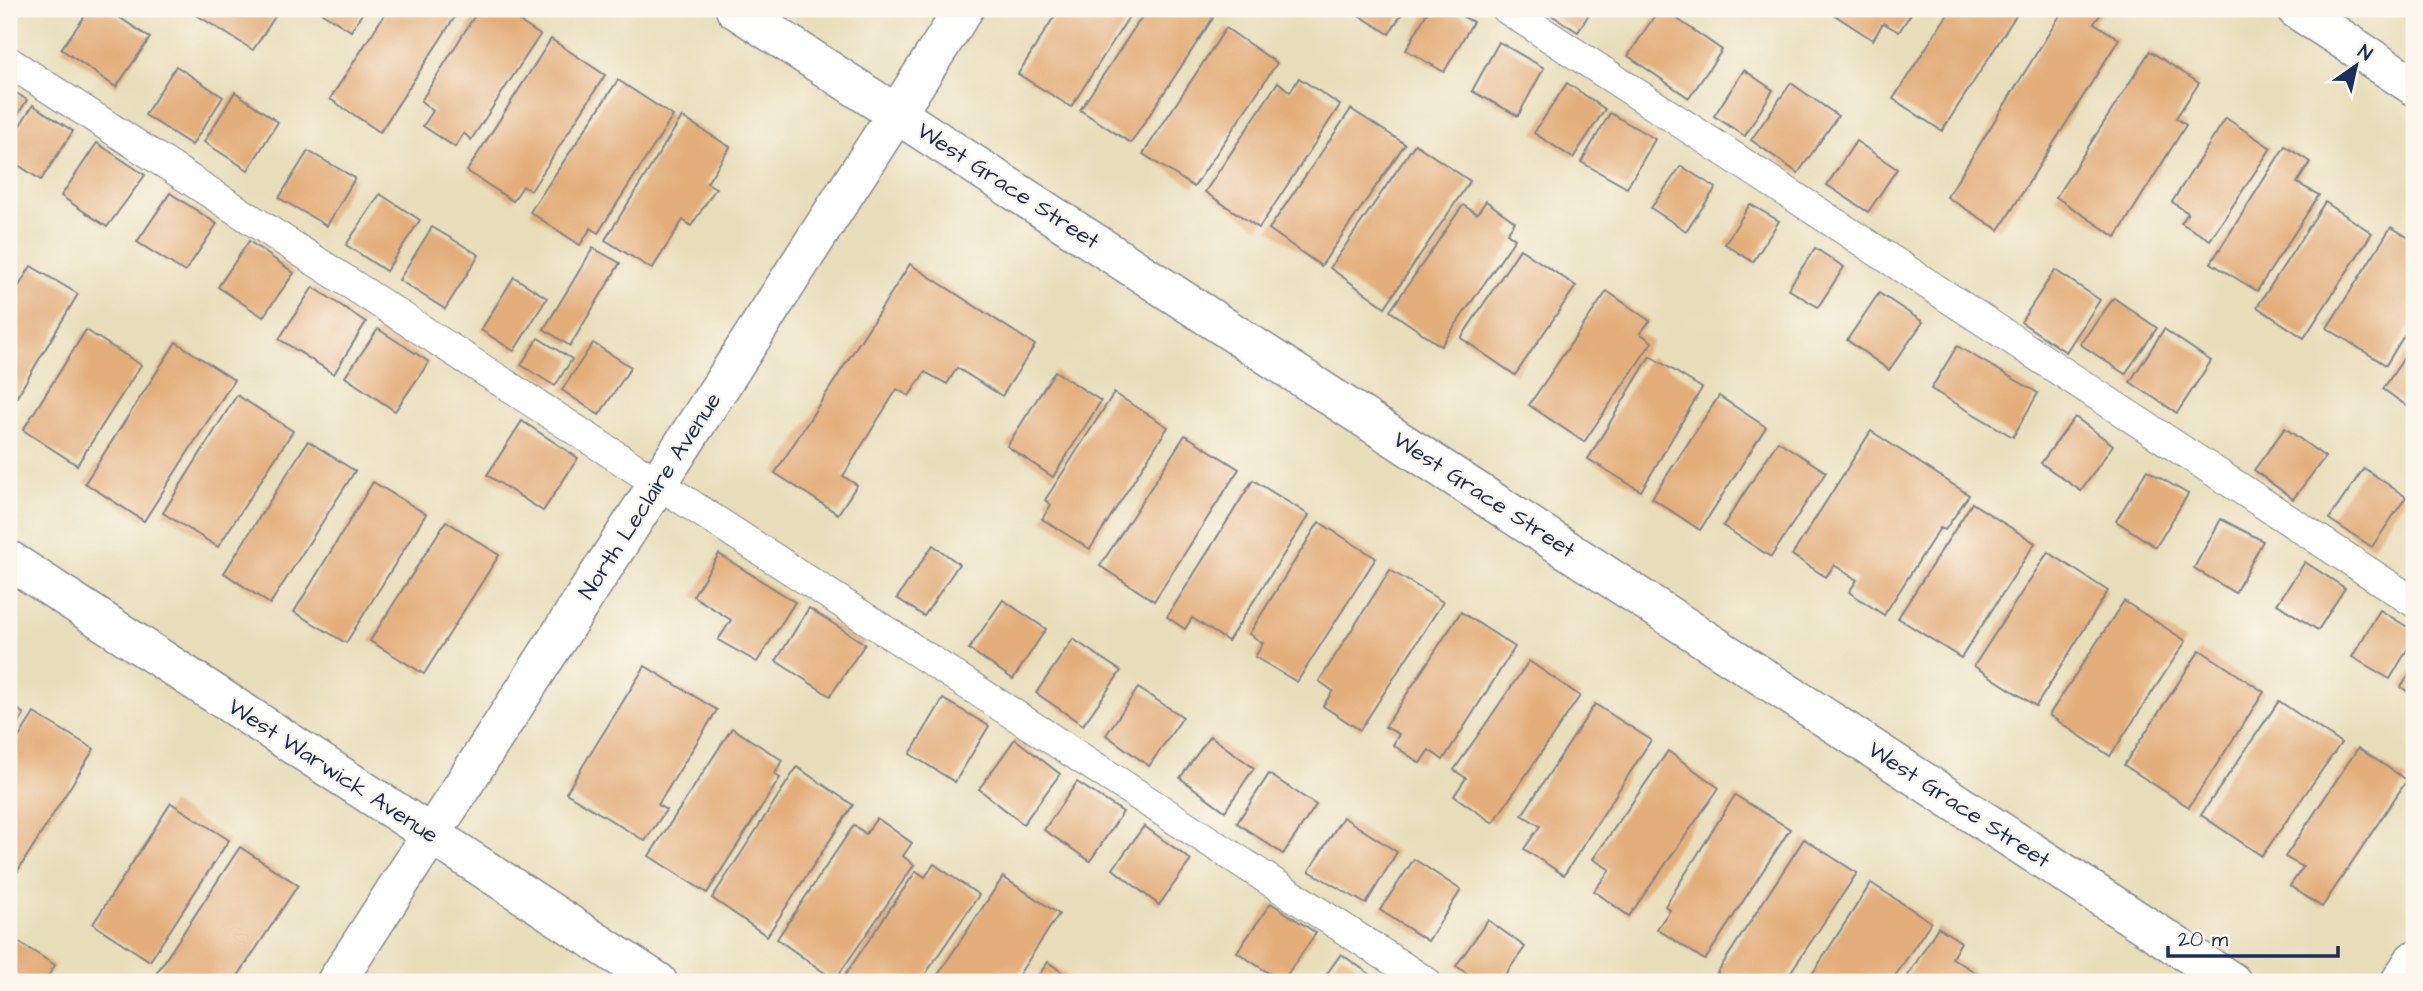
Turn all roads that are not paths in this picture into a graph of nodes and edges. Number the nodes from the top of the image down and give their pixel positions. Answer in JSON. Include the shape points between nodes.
{"nodes":[{"id":1,"x":735,"y":9,"type":"edge"},
{"id":2,"x":964,"y":9,"type":"edge"},
{"id":3,"x":1507,"y":9,"type":"edge"},
{"id":4,"x":2296,"y":9,"type":"edge"},
{"id":5,"x":9,"y":62,"type":"edge"},
{"id":6,"x":2414,"y":86,"type":"edge"},
{"id":7,"x":897,"y":113,"type":"junction"},
{"id":8,"x":657,"y":484,"type":"junction"},
{"id":9,"x":9,"y":560,"type":"edge"},
{"id":10,"x":2414,"y":602,"type":"edge"},
{"id":11,"x":431,"y":835,"type":"junction"},
{"id":12,"x":2414,"y":960,"type":"edge"},
{"id":13,"x":336,"y":982,"type":"edge"},
{"id":14,"x":658,"y":982,"type":"edge"},
{"id":15,"x":1426,"y":982,"type":"edge"},
{"id":16,"x":2232,"y":982,"type":"edge"},
{"id":17,"x":2400,"y":982,"type":"edge"}],
"edges":[{"from":1,"to":7,"type":"street","name":"West Grace Street"},
{"from":2,"to":7,"type":"street","name":"North Leclaire Avenue"},
{"from":3,"to":10,"type":"lane"},
{"from":4,"to":6,"type":"street"},
{"from":5,"to":8,"type":"lane"},
{"from":7,"to":8,"type":"street","name":"North Leclaire Avenue"},
{"from":7,"to":16,"type":"street","name":"West Grace Street"},
{"from":8,"to":11,"type":"street","name":"North Leclaire Avenue"},
{"from":8,"to":15,"type":"lane"},
{"from":9,"to":11,"type":"street","name":"West Warwick Avenue"},
{"from":11,"to":13,"type":"street","name":"North Leclaire Avenue"},
{"from":11,"to":14,"type":"street","name":"West Warwick Avenue"},
{"from":12,"to":17,"type":"street"}]}
